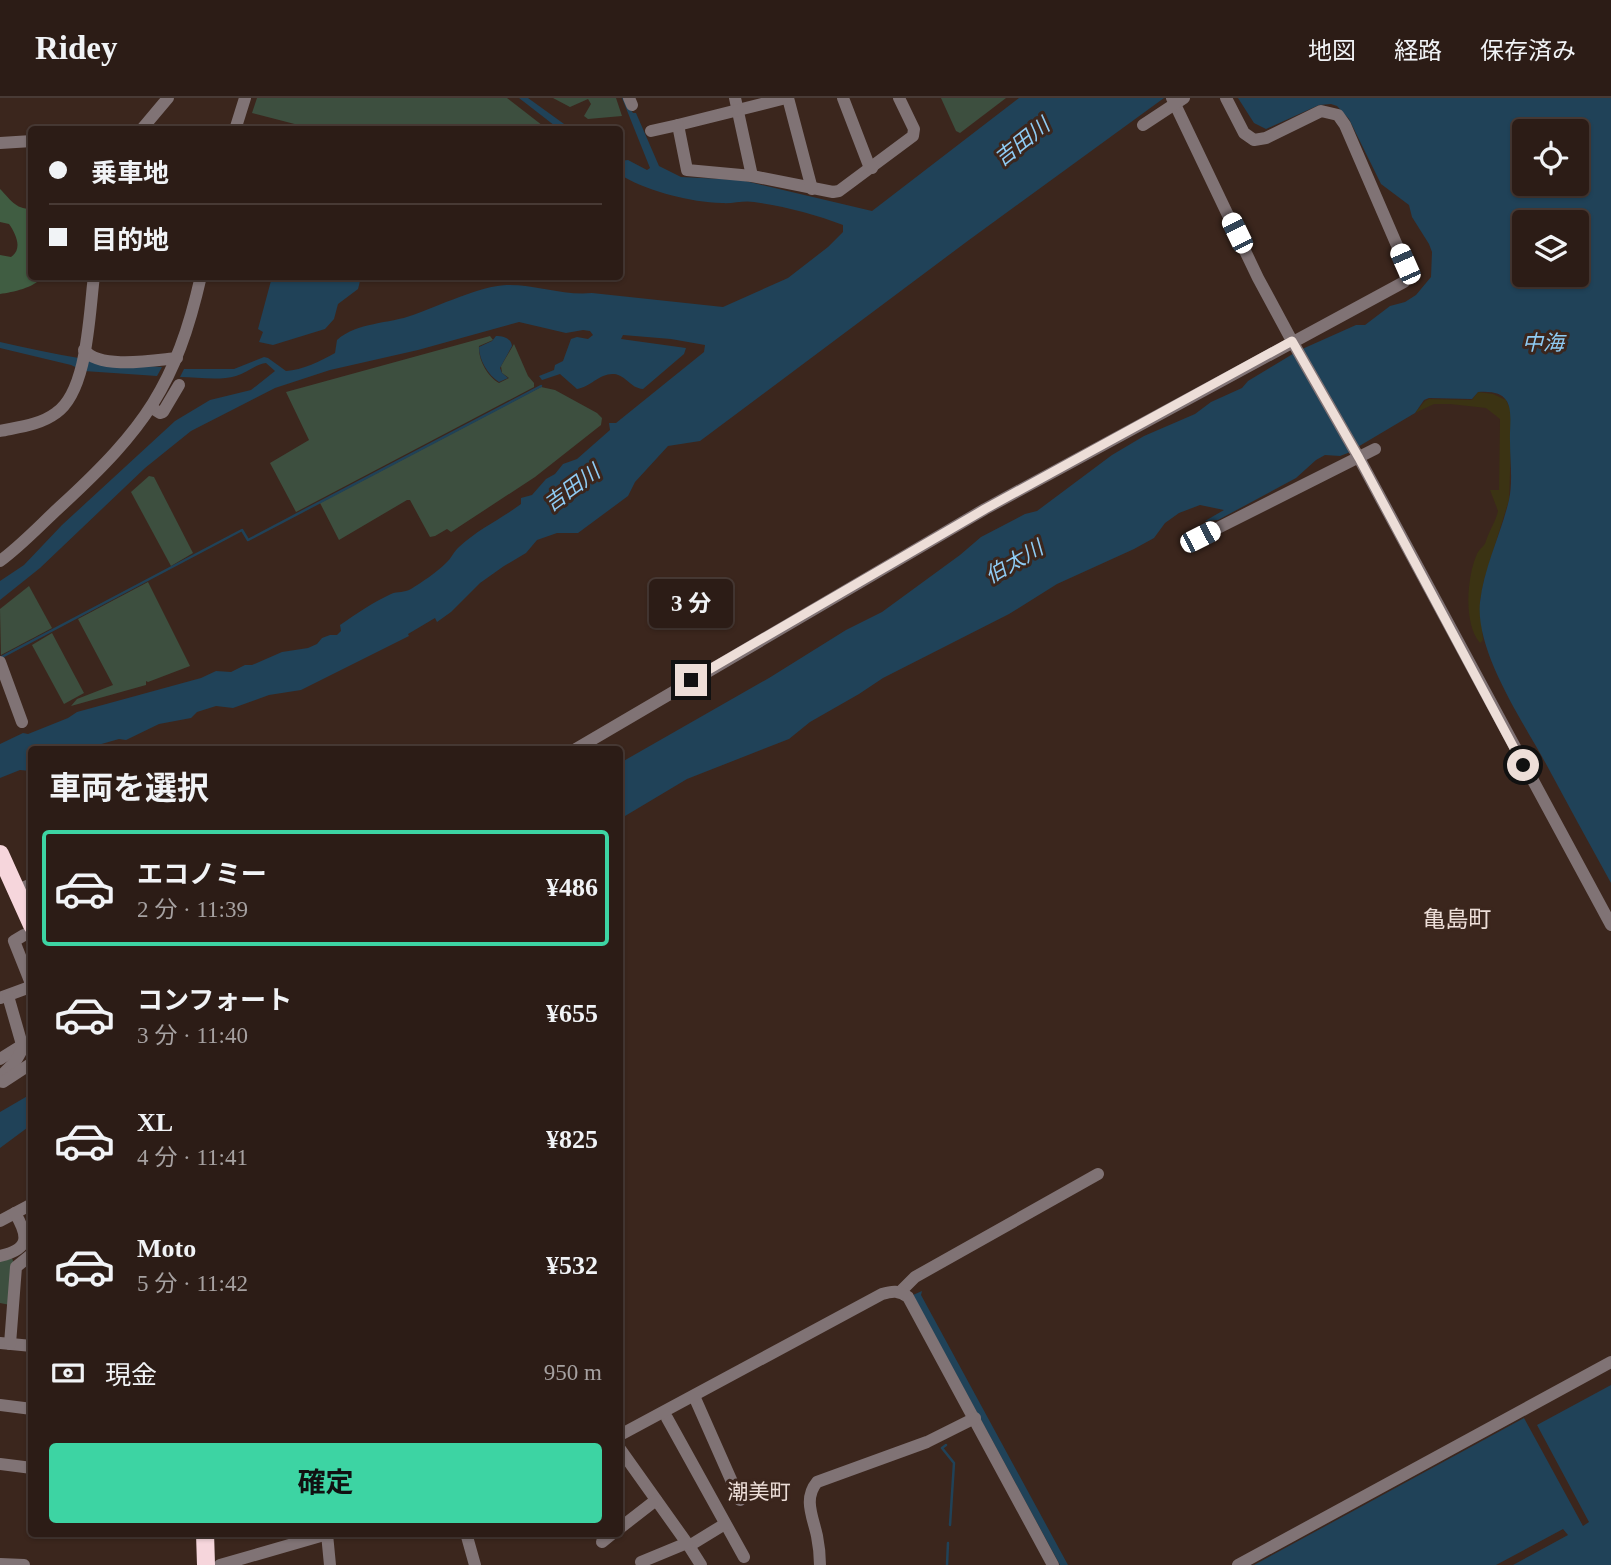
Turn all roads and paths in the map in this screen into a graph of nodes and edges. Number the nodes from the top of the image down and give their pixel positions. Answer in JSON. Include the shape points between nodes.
{"nodes":[{"id":1,"x":168,"y":98,"type":"edge"},
{"id":2,"x":245,"y":98,"type":"edge"},
{"id":3,"x":735,"y":98,"type":"edge"},
{"id":4,"x":787,"y":98,"type":"edge"},
{"id":5,"x":843,"y":98,"type":"edge"},
{"id":6,"x":900,"y":98,"type":"edge"},
{"id":7,"x":1226,"y":98,"type":"edge"},
{"id":8,"x":1177,"y":100,"type":"edge"},
{"id":9,"x":738,"y":111,"type":"junction"},
{"id":10,"x":678,"y":125,"type":"junction"},
{"id":11,"x":1143,"y":125,"type":"dead end"},
{"id":12,"x":144,"y":126,"type":"edge"},
{"id":13,"x":236,"y":126,"type":"edge"},
{"id":14,"x":651,"y":131,"type":"dead end"},
{"id":15,"x":28,"y":141,"type":"edge"},
{"id":16,"x":0,"y":143,"type":"edge"},
{"id":17,"x":872,"y":168,"type":"junction"},
{"id":18,"x":752,"y":176,"type":"junction"},
{"id":19,"x":812,"y":189,"type":"junction"},
{"id":20,"x":93,"y":280,"type":"edge"},
{"id":21,"x":200,"y":280,"type":"edge"},
{"id":22,"x":1292,"y":341,"type":"junction"},
{"id":23,"x":82,"y":360,"type":"junction"},
{"id":24,"x":176,"y":361,"type":"junction"},
{"id":25,"x":0,"y":431,"type":"edge"},
{"id":26,"x":1376,"y":449,"type":"dead end"},
{"id":27,"x":1359,"y":458,"type":"junction"},
{"id":28,"x":1200,"y":537,"type":"dead end"},
{"id":29,"x":0,"y":561,"type":"edge"},
{"id":30,"x":0,"y":662,"type":"edge"},
{"id":31,"x":22,"y":722,"type":"dead end"},
{"id":32,"x":581,"y":746,"type":"edge"},
{"id":33,"x":0,"y":854,"type":"edge"},
{"id":34,"x":24,"y":887,"type":"edge"},
{"id":35,"x":1611,"y":925,"type":"edge"},
{"id":36,"x":28,"y":930,"type":"edge"},
{"id":37,"x":28,"y":980,"type":"edge"},
{"id":38,"x":28,"y":988,"type":"edge"},
{"id":39,"x":4,"y":997,"type":"edge"},
{"id":40,"x":24,"y":1044,"type":"junction"},
{"id":41,"x":0,"y":1059,"type":"edge"},
{"id":42,"x":28,"y":1066,"type":"edge"},
{"id":43,"x":0,"y":1077,"type":"edge"},
{"id":44,"x":0,"y":1084,"type":"edge"},
{"id":45,"x":1098,"y":1174,"type":"dead end"},
{"id":46,"x":28,"y":1205,"type":"edge"},
{"id":47,"x":15,"y":1213,"type":"junction"},
{"id":48,"x":0,"y":1221,"type":"edge"},
{"id":49,"x":0,"y":1256,"type":"edge"},
{"id":50,"x":28,"y":1257,"type":"edge"},
{"id":51,"x":900,"y":1292,"type":"junction"},
{"id":52,"x":5,"y":1343,"type":"edge"},
{"id":53,"x":28,"y":1346,"type":"edge"},
{"id":54,"x":1611,"y":1362,"type":"edge"},
{"id":55,"x":694,"y":1396,"type":"junction"},
{"id":56,"x":0,"y":1405,"type":"edge"},
{"id":57,"x":28,"y":1408,"type":"edge"},
{"id":58,"x":667,"y":1418,"type":"dead end"},
{"id":59,"x":975,"y":1418,"type":"junction"},
{"id":60,"x":623,"y":1432,"type":"edge"},
{"id":61,"x":623,"y":1453,"type":"edge"},
{"id":62,"x":0,"y":1464,"type":"edge"},
{"id":63,"x":28,"y":1468,"type":"edge"},
{"id":64,"x":656,"y":1500,"type":"junction"},
{"id":65,"x":740,"y":1500,"type":"dead end"},
{"id":66,"x":725,"y":1524,"type":"junction"},
{"id":67,"x":623,"y":1526,"type":"edge"},
{"id":68,"x":205,"y":1537,"type":"edge"},
{"id":69,"x":318,"y":1537,"type":"edge"},
{"id":70,"x":329,"y":1537,"type":"edge"},
{"id":71,"x":467,"y":1537,"type":"edge"},
{"id":72,"x":608,"y":1537,"type":"edge"},
{"id":73,"x":602,"y":1542,"type":"dead end"},
{"id":74,"x":688,"y":1544,"type":"junction"},
{"id":75,"x":744,"y":1557,"type":"dead end"},
{"id":76,"x":641,"y":1562,"type":"dead end"},
{"id":77,"x":3,"y":1564,"type":"edge"},
{"id":78,"x":24,"y":1565,"type":"edge"},
{"id":79,"x":206,"y":1565,"type":"edge"},
{"id":80,"x":220,"y":1565,"type":"edge"},
{"id":81,"x":330,"y":1565,"type":"edge"},
{"id":82,"x":475,"y":1565,"type":"edge"},
{"id":83,"x":701,"y":1565,"type":"edge"},
{"id":84,"x":820,"y":1565,"type":"edge"},
{"id":85,"x":1053,"y":1565,"type":"edge"},
{"id":86,"x":1238,"y":1565,"type":"edge"}],
"edges":[{"from":1,"to":12,"type":"street"},
{"from":2,"to":13,"type":"street"},
{"from":3,"to":9,"type":"street"},
{"from":4,"to":9,"type":"street"},
{"from":4,"to":19,"type":"street"},
{"from":5,"to":17,"type":"street"},
{"from":6,"to":17,"type":"street","via":[[915,134]]},
{"from":7,"to":22,"type":"street","via":[[1244,133],[1254,140],[1321,111],[1338,115],[1408,271],[1399,287]]},
{"from":8,"to":11,"type":"street"},
{"from":8,"to":22,"type":"street","via":[[1258,278]]},
{"from":9,"to":10,"type":"street"},
{"from":9,"to":18,"type":"street"},
{"from":10,"to":14,"type":"street"},
{"from":10,"to":18,"type":"street","via":[[689,171]]},
{"from":15,"to":16,"type":"street"},
{"from":17,"to":19,"type":"street","via":[[837,192]]},
{"from":18,"to":19,"type":"street"},
{"from":20,"to":23,"type":"street"},
{"from":21,"to":24,"type":"street"},
{"from":22,"to":27,"type":"street"},
{"from":22,"to":32,"type":"street","via":[[985,509]]},
{"from":23,"to":24,"type":"street"},
{"from":23,"to":25,"type":"street","via":[[71,398],[55,415]]},
{"from":24,"to":29,"type":"street","via":[[173,382],[133,434]]},
{"from":26,"to":27,"type":"street"},
{"from":27,"to":28,"type":"street"},
{"from":27,"to":35,"type":"street"},
{"from":30,"to":31,"type":"street"},
{"from":33,"to":34,"type":"highway"},
{"from":34,"to":36,"type":"highway"},
{"from":36,"to":37,"type":"street","via":[[14,941]]},
{"from":38,"to":39,"type":"street"},
{"from":39,"to":40,"type":"street"},
{"from":40,"to":41,"type":"street"},
{"from":40,"to":43,"type":"street"},
{"from":42,"to":44,"type":"street"},
{"from":45,"to":51,"type":"street","via":[[915,1277]]},
{"from":46,"to":47,"type":"street"},
{"from":47,"to":48,"type":"street"},
{"from":47,"to":49,"type":"street","via":[[24,1231],[23,1245]]},
{"from":50,"to":52,"type":"street","via":[[16,1267]]},
{"from":51,"to":55,"type":"street","via":[[882,1294]]},
{"from":51,"to":59,"type":"street","via":[[908,1297]]},
{"from":52,"to":53,"type":"street"},
{"from":54,"to":86,"type":"street"},
{"from":55,"to":60,"type":"street"},
{"from":55,"to":65,"type":"street"},
{"from":56,"to":57,"type":"street"},
{"from":58,"to":66,"type":"street"},
{"from":59,"to":84,"type":"street","via":[[817,1482],[809,1502]]},
{"from":59,"to":85,"type":"street"},
{"from":61,"to":64,"type":"street"},
{"from":62,"to":63,"type":"street"},
{"from":64,"to":67,"type":"street"},
{"from":64,"to":74,"type":"street"},
{"from":66,"to":74,"type":"street"},
{"from":66,"to":75,"type":"street"},
{"from":68,"to":79,"type":"highway"},
{"from":69,"to":80,"type":"street"},
{"from":70,"to":81,"type":"street"},
{"from":71,"to":82,"type":"street"},
{"from":72,"to":73,"type":"street"},
{"from":74,"to":76,"type":"street"},
{"from":74,"to":83,"type":"street"},
{"from":77,"to":78,"type":"street"}]}
